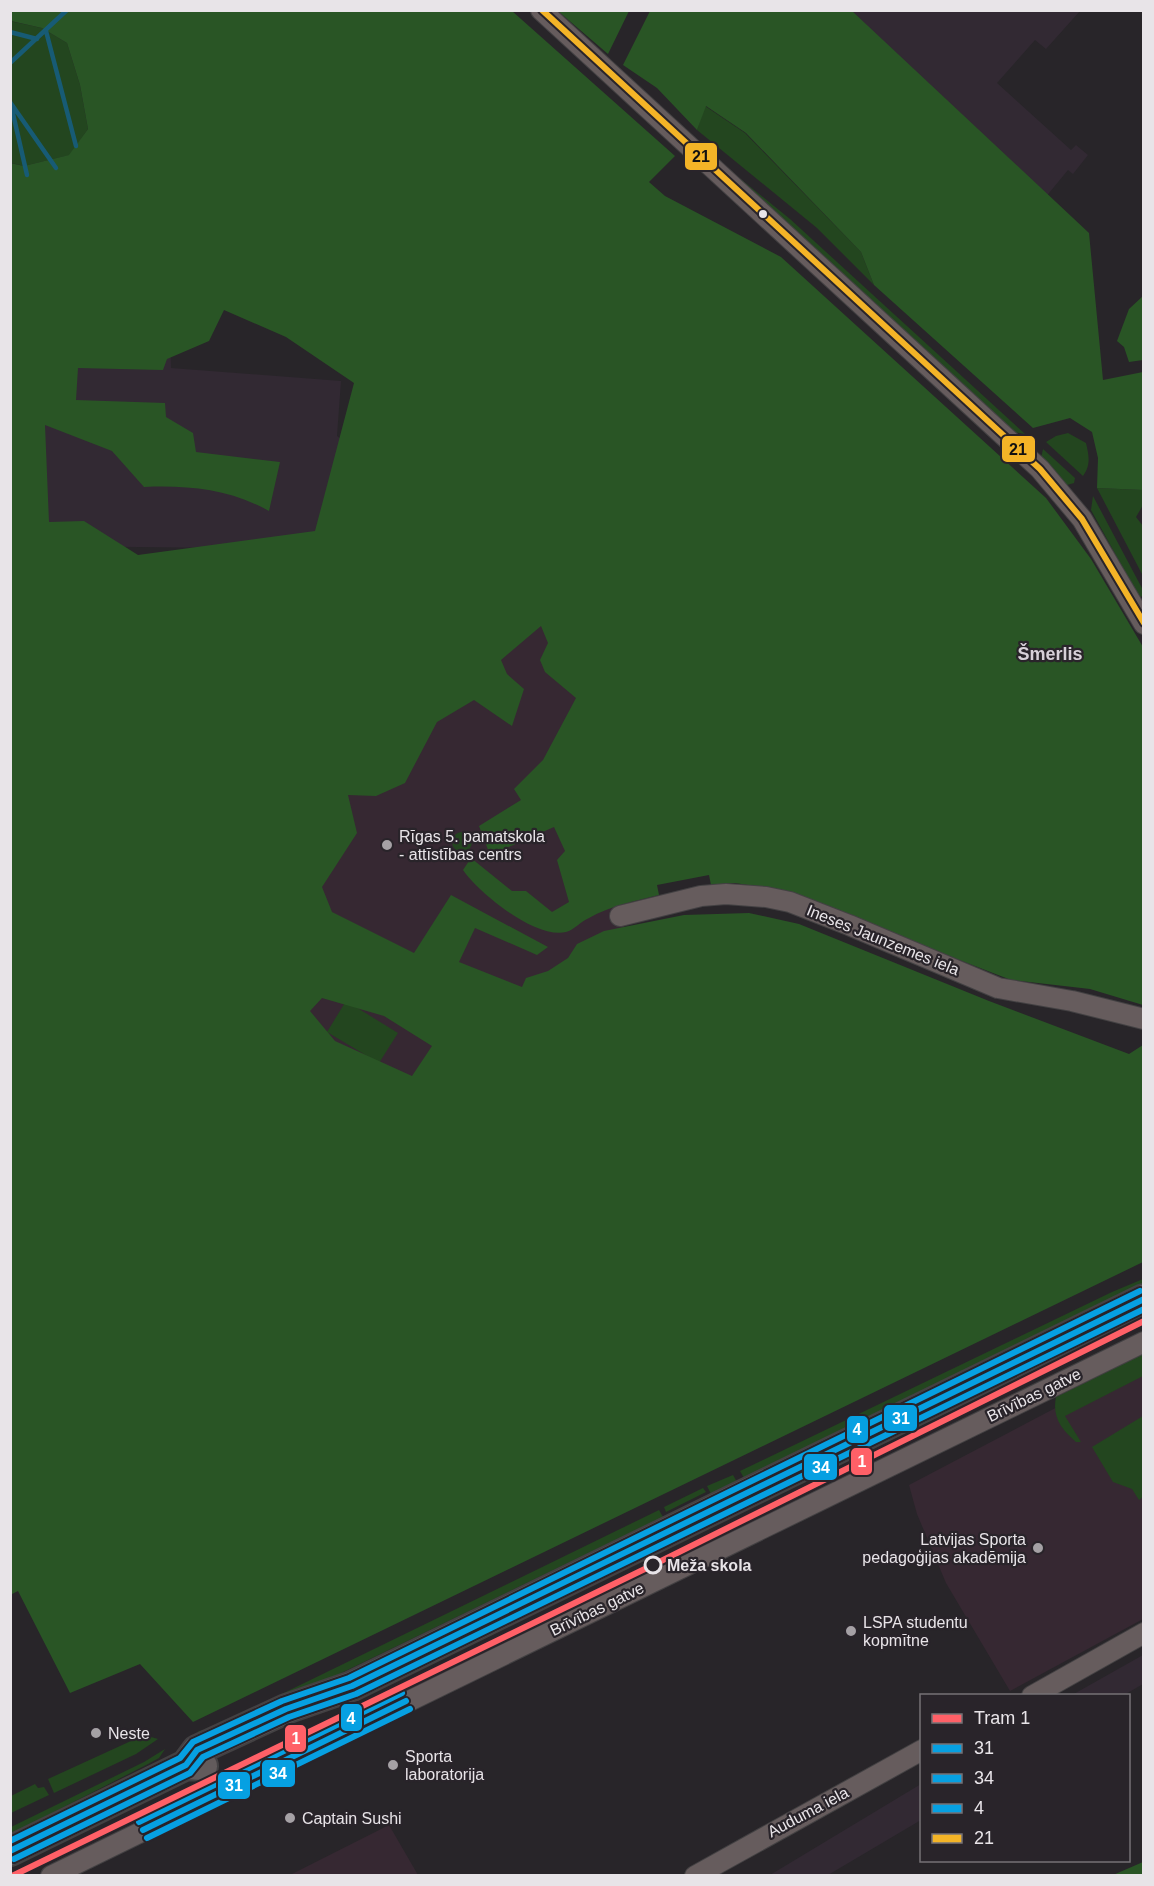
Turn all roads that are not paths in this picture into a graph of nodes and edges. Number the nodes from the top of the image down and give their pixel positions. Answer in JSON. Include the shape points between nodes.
{"nodes":[{"id":1,"x":541,"y":10,"type":"edge"},
{"id":2,"x":1143,"y":624,"type":"edge"},
{"id":3,"x":620,"y":916,"type":"dead end"},
{"id":4,"x":1143,"y":1019,"type":"edge"},
{"id":5,"x":1143,"y":1299,"type":"edge"},
{"id":6,"x":1143,"y":1342,"type":"edge"},
{"id":7,"x":1143,"y":1633,"type":"edge"},
{"id":8,"x":1034,"y":1694,"type":"edge"},
{"id":9,"x":920,"y":1751,"type":"edge"},
{"id":10,"x":10,"y":1851,"type":"edge"},
{"id":11,"x":51,"y":1875,"type":"edge"},
{"id":12,"x":695,"y":1875,"type":"edge"}],
"edges":[{"from":1,"to":2,"type":"street","via":[[1040,470],[1082,519]]},
{"from":3,"to":4,"type":"street","name":"Ineses Jaunzemes iela","via":[[701,896],[766,897],[839,921],[998,988]]},
{"from":5,"to":10,"type":"highway","via":[[352,1686],[286,1709],[197,1750],[186,1765]]},
{"from":6,"to":11,"type":"street","name":"Brīvības gatve"},
{"from":7,"to":8,"type":"street"},
{"from":9,"to":12,"type":"street","name":"Auduma iela"}]}
